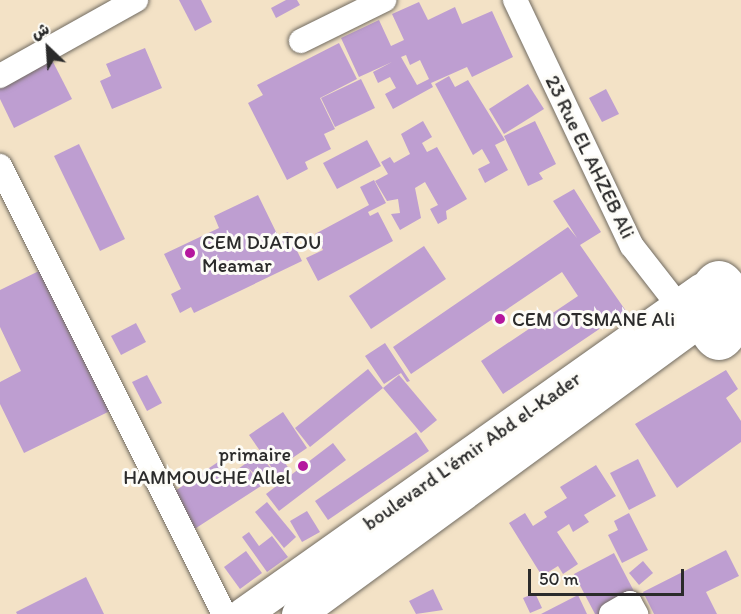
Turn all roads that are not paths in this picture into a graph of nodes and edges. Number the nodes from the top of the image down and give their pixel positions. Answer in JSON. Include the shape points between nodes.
{"nodes":[{"id":1,"x":136,"y":0,"type":"edge"},
{"id":2,"x":384,"y":0,"type":"edge"},
{"id":3,"x":515,"y":0,"type":"edge"},
{"id":4,"x":301,"y":41,"type":"dead end"},
{"id":5,"x":0,"y":76,"type":"edge"},
{"id":6,"x":0,"y":166,"type":"edge"},
{"id":7,"x":722,"y":296,"type":"edge"},
{"id":8,"x":224,"y":614,"type":"edge"},
{"id":9,"x":243,"y":614,"type":"edge"},
{"id":10,"x":298,"y":614,"type":"edge"},
{"id":11,"x":611,"y":614,"type":"edge"},
{"id":12,"x":636,"y":614,"type":"edge"}],
"edges":[{"from":1,"to":5,"type":"street"},
{"from":2,"to":4,"type":"street"},
{"from":3,"to":7,"type":"street","name":"23 Rue EL AHZEB Ali","via":[[632,246]]},
{"from":6,"to":8,"type":"street"},
{"from":7,"to":9,"type":"highway","name":"boulevard L'émir Abd el-Kader"},
{"from":7,"to":10,"type":"highway"},
{"from":11,"to":12,"type":"street","via":[[630,603]]}]}
